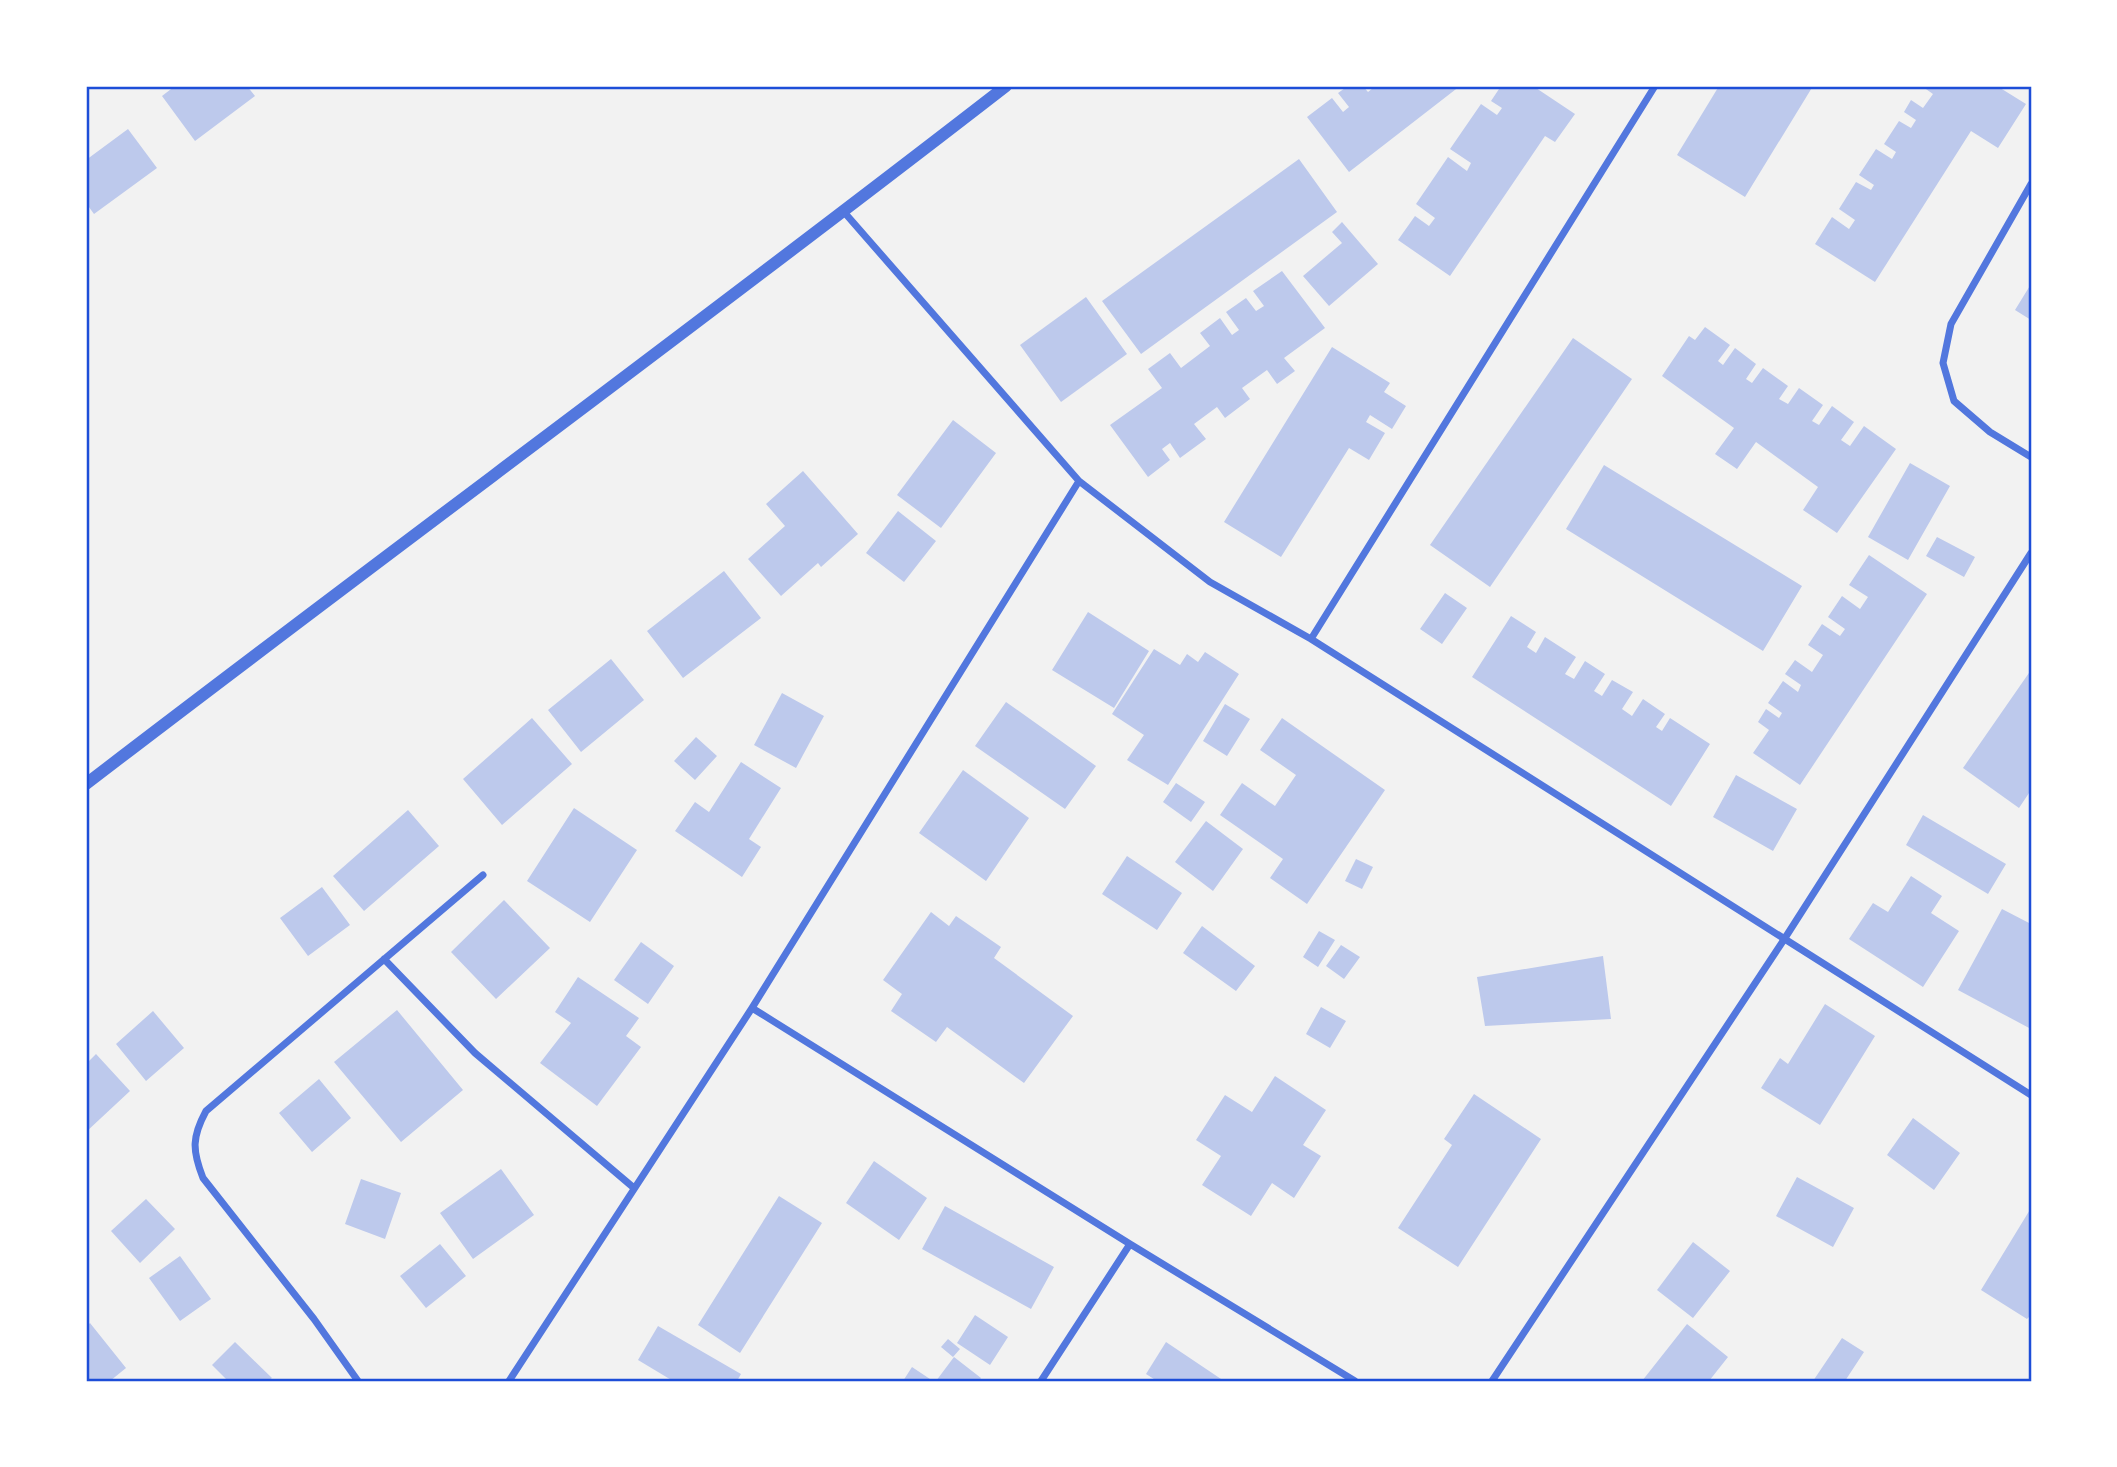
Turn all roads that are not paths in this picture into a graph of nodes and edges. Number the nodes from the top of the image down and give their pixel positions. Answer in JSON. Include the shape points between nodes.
{"nodes":[{"id":1,"x":1006,"y":86,"type":"edge"},
{"id":2,"x":1655,"y":86,"type":"edge"},
{"id":3,"x":2031,"y":184,"type":"edge"},
{"id":4,"x":844,"y":212,"type":"junction"},
{"id":5,"x":2031,"y":457,"type":"edge"},
{"id":6,"x":1079,"y":481,"type":"junction"},
{"id":7,"x":2031,"y":553,"type":"edge"},
{"id":8,"x":1311,"y":639,"type":"junction"},
{"id":9,"x":86,"y":784,"type":"edge"},
{"id":10,"x":483,"y":875,"type":"dead end"},
{"id":11,"x":1785,"y":938,"type":"junction"},
{"id":12,"x":384,"y":959,"type":"junction"},
{"id":13,"x":752,"y":1008,"type":"junction"},
{"id":14,"x":2031,"y":1095,"type":"edge"},
{"id":15,"x":634,"y":1188,"type":"junction"},
{"id":16,"x":1130,"y":1244,"type":"junction"},
{"id":17,"x":358,"y":1381,"type":"edge"},
{"id":18,"x":509,"y":1381,"type":"edge"},
{"id":19,"x":1041,"y":1381,"type":"edge"},
{"id":20,"x":1355,"y":1381,"type":"edge"},
{"id":21,"x":1492,"y":1381,"type":"edge"}],
"edges":[{"from":1,"to":4,"type":"street"},
{"from":2,"to":8,"type":"street"},
{"from":3,"to":5,"type":"street","via":[[1951,324],[1943,363],[1954,401],[1990,432]]},
{"from":4,"to":6,"type":"street"},
{"from":4,"to":9,"type":"street"},
{"from":6,"to":8,"type":"street","via":[[1210,582]]},
{"from":6,"to":13,"type":"street"},
{"from":7,"to":11,"type":"street"},
{"from":8,"to":11,"type":"street"},
{"from":10,"to":12,"type":"street"},
{"from":11,"to":14,"type":"street"},
{"from":11,"to":21,"type":"street"},
{"from":12,"to":15,"type":"street","via":[[475,1053]]},
{"from":12,"to":17,"type":"street","via":[[205,1111],[196,1130],[194,1156],[203,1178]]},
{"from":13,"to":15,"type":"street"},
{"from":13,"to":16,"type":"street"},
{"from":15,"to":18,"type":"street"},
{"from":16,"to":19,"type":"street"},
{"from":16,"to":20,"type":"street"}]}
